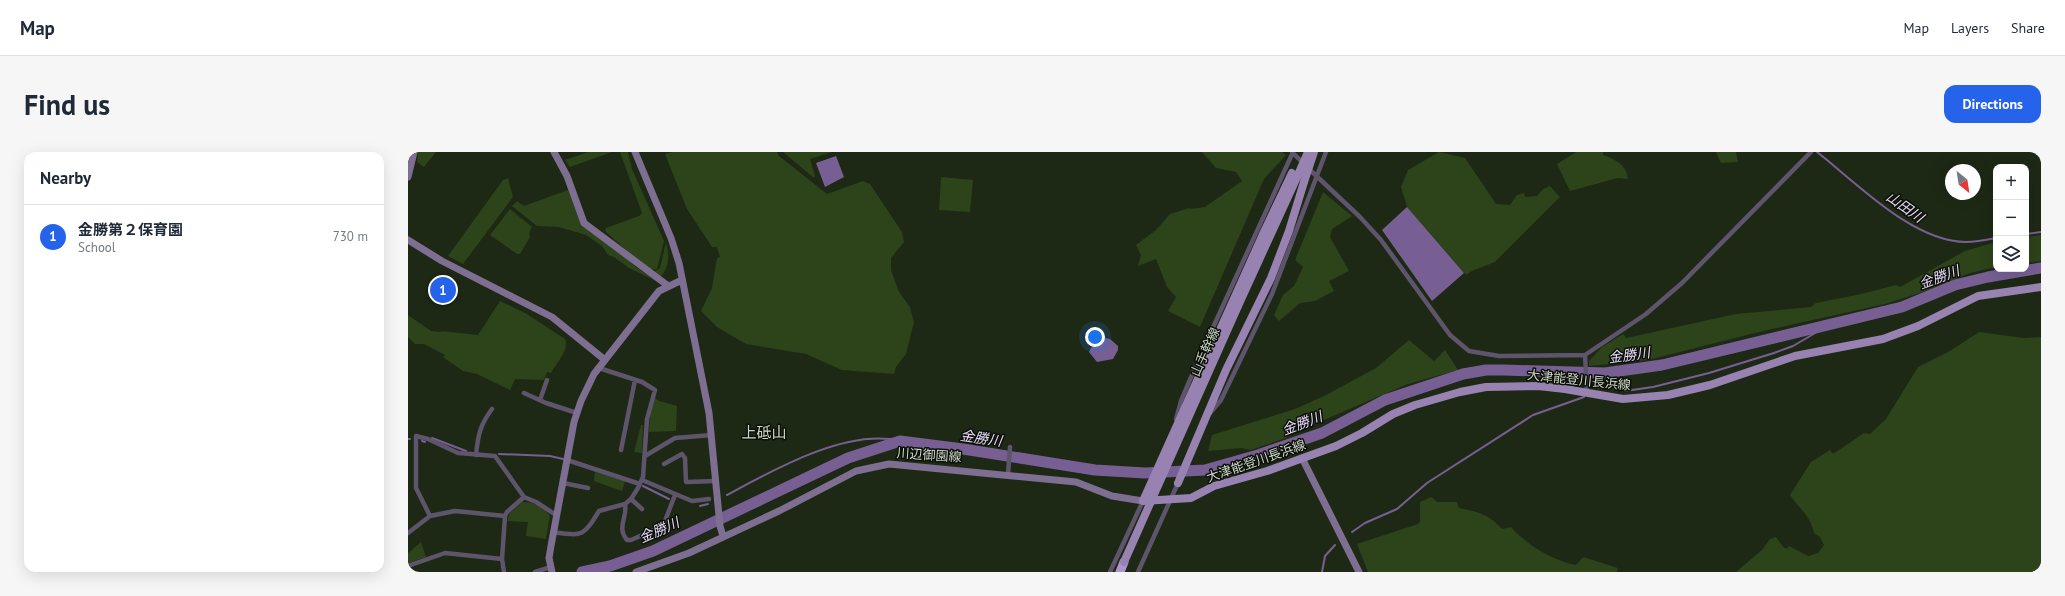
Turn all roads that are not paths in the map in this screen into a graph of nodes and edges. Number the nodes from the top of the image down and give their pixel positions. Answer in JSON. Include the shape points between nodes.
{"nodes":[{"id":1,"x":414,"y":152,"type":"edge"},
{"id":2,"x":554,"y":152,"type":"edge"},
{"id":3,"x":636,"y":152,"type":"edge"},
{"id":4,"x":1292,"y":152,"type":"edge"},
{"id":5,"x":1303,"y":152,"type":"edge"},
{"id":6,"x":1308,"y":152,"type":"edge"},
{"id":7,"x":1314,"y":152,"type":"edge"},
{"id":8,"x":1326,"y":152,"type":"edge"},
{"id":9,"x":1810,"y":152,"type":"edge"},
{"id":10,"x":1295,"y":175,"type":"junction"},
{"id":11,"x":1317,"y":176,"type":"junction"},
{"id":12,"x":408,"y":177,"type":"edge"},
{"id":13,"x":408,"y":240,"type":"edge"},
{"id":14,"x":682,"y":280,"type":"junction"},
{"id":15,"x":667,"y":286,"type":"junction"},
{"id":16,"x":2041,"y":287,"type":"edge"},
{"id":17,"x":1585,"y":355,"type":"junction"},
{"id":18,"x":605,"y":360,"type":"junction"},
{"id":19,"x":599,"y":368,"type":"junction"},
{"id":20,"x":547,"y":380,"type":"dead end"},
{"id":21,"x":635,"y":380,"type":"junction"},
{"id":22,"x":1587,"y":390,"type":"junction"},
{"id":23,"x":524,"y":393,"type":"dead end"},
{"id":24,"x":540,"y":400,"type":"junction"},
{"id":25,"x":492,"y":409,"type":"dead end"},
{"id":26,"x":577,"y":413,"type":"junction"},
{"id":27,"x":1204,"y":421,"type":"junction"},
{"id":28,"x":1172,"y":434,"type":"junction"},
{"id":29,"x":712,"y":435,"type":"junction"},
{"id":30,"x":1010,"y":447,"type":"dead end"},
{"id":31,"x":621,"y":450,"type":"dead end"},
{"id":32,"x":476,"y":455,"type":"junction"},
{"id":33,"x":645,"y":456,"type":"junction"},
{"id":34,"x":1302,"y":458,"type":"junction"},
{"id":35,"x":567,"y":460,"type":"junction"},
{"id":36,"x":664,"y":464,"type":"dead end"},
{"id":37,"x":1008,"y":474,"type":"junction"},
{"id":38,"x":716,"y":481,"type":"junction"},
{"id":39,"x":641,"y":482,"type":"junction"},
{"id":40,"x":563,"y":483,"type":"junction"},
{"id":41,"x":1178,"y":483,"type":"joint"},
{"id":42,"x":588,"y":488,"type":"dead end"},
{"id":43,"x":675,"y":495,"type":"junction"},
{"id":44,"x":524,"y":497,"type":"junction"},
{"id":45,"x":709,"y":498,"type":"dead end"},
{"id":46,"x":631,"y":500,"type":"junction"},
{"id":47,"x":1143,"y":500,"type":"junction"},
{"id":48,"x":1171,"y":500,"type":"junction"},
{"id":49,"x":625,"y":504,"type":"junction"},
{"id":50,"x":642,"y":509,"type":"dead end"},
{"id":51,"x":556,"y":515,"type":"junction"},
{"id":52,"x":430,"y":516,"type":"junction"},
{"id":53,"x":505,"y":516,"type":"junction"},
{"id":54,"x":553,"y":532,"type":"junction"},
{"id":55,"x":408,"y":533,"type":"edge"},
{"id":56,"x":722,"y":534,"type":"junction"},
{"id":57,"x":502,"y":559,"type":"junction"},
{"id":58,"x":1124,"y":562,"type":"joint"},
{"id":59,"x":408,"y":566,"type":"edge"},
{"id":60,"x":551,"y":569,"type":"edge"},
{"id":61,"x":504,"y":572,"type":"edge"},
{"id":62,"x":535,"y":572,"type":"edge"},
{"id":63,"x":636,"y":572,"type":"edge"},
{"id":64,"x":1110,"y":572,"type":"edge"},
{"id":65,"x":1120,"y":572,"type":"edge"},
{"id":66,"x":1138,"y":572,"type":"edge"},
{"id":67,"x":1359,"y":572,"type":"edge"}],
"edges":[{"from":1,"to":12,"type":"street"},
{"from":2,"to":15,"type":"street","via":[[567,176],[584,223]]},
{"from":3,"to":14,"type":"street","via":[[671,238]]},
{"from":4,"to":11,"type":"street"},
{"from":4,"to":28,"type":"street","via":[[1181,401]]},
{"from":5,"to":10,"type":"main road"},
{"from":6,"to":10,"type":"main road","name":"山手幹線","bridge":true},
{"from":7,"to":27,"type":"main road","bridge":true,"via":[[1271,278]]},
{"from":8,"to":11,"type":"street"},
{"from":9,"to":17,"type":"street","via":[[1682,283],[1646,314]]},
{"from":10,"to":28,"type":"main road"},
{"from":10,"to":58,"type":"main road","name":"山手幹線","bridge":true},
{"from":11,"to":17,"type":"street","via":[[1381,240],[1450,335],[1469,351],[1499,356]]},
{"from":11,"to":27,"type":"street","via":[[1272,294],[1221,400]]},
{"from":13,"to":18,"type":"street","via":[[442,261],[552,317]]},
{"from":14,"to":15,"type":"street"},
{"from":14,"to":29,"type":"street"},
{"from":15,"to":18,"type":"street","via":[[659,291]]},
{"from":16,"to":22,"type":"main road","name":"大津能登川長浜線","via":[[1978,296],[1918,326],[1883,339],[1794,356],[1710,385],[1668,395],[1623,399]]},
{"from":17,"to":22,"type":"street"},
{"from":18,"to":19,"type":"street"},
{"from":19,"to":21,"type":"street"},
{"from":19,"to":26,"type":"street"},
{"from":20,"to":24,"type":"street"},
{"from":21,"to":31,"type":"street"},
{"from":21,"to":33,"type":"street","via":[[655,390],[646,419]]},
{"from":22,"to":34,"type":"main road","name":"大津能登川長浜線","via":[[1516,386],[1486,387],[1460,392],[1414,405],[1393,414],[1347,441]]},
{"from":23,"to":24,"type":"street"},
{"from":24,"to":26,"type":"street"},
{"from":25,"to":32,"type":"street","via":[[482,423],[477,438]]},
{"from":26,"to":35,"type":"street"},
{"from":27,"to":41,"type":"main road"},
{"from":28,"to":47,"type":"main road"},
{"from":29,"to":33,"type":"street","via":[[675,438]]},
{"from":29,"to":38,"type":"street"},
{"from":30,"to":37,"type":"street"},
{"from":32,"to":44,"type":"street","via":[[496,456]]},
{"from":32,"to":52,"type":"street","via":[[458,453],[416,436],[416,488]]},
{"from":33,"to":39,"type":"street"},
{"from":34,"to":48,"type":"main road","name":"大津能登川長浜線","via":[[1214,486],[1191,498]]},
{"from":34,"to":67,"type":"street"},
{"from":35,"to":39,"type":"street"},
{"from":35,"to":40,"type":"street"},
{"from":36,"to":38,"type":"street","via":[[682,454],[686,482]]},
{"from":37,"to":47,"type":"street","name":"川辺御園線","via":[[1076,482],[1117,497]]},
{"from":37,"to":56,"type":"street","name":"川辺御園線","via":[[889,464],[856,471],[779,511]]},
{"from":38,"to":56,"type":"street"},
{"from":39,"to":43,"type":"street"},
{"from":39,"to":46,"type":"street"},
{"from":40,"to":42,"type":"street"},
{"from":40,"to":51,"type":"street"},
{"from":41,"to":48,"type":"street"},
{"from":43,"to":45,"type":"street","via":[[692,501]]},
{"from":43,"to":49,"type":"street","via":[[664,526],[631,540],[624,537],[621,526]]},
{"from":44,"to":51,"type":"street"},
{"from":44,"to":53,"type":"street"},
{"from":46,"to":49,"type":"street"},
{"from":46,"to":50,"type":"street"},
{"from":47,"to":48,"type":"main road","name":"大津能登川長浜線"},
{"from":47,"to":64,"type":"street"},
{"from":48,"to":66,"type":"street"},
{"from":49,"to":54,"type":"street","via":[[599,512],[586,531],[576,535]]},
{"from":51,"to":54,"type":"street"},
{"from":52,"to":53,"type":"street","via":[[455,511]]},
{"from":52,"to":55,"type":"street"},
{"from":53,"to":57,"type":"street"},
{"from":54,"to":60,"type":"street","via":[[549,558]]},
{"from":56,"to":63,"type":"street","name":"川辺御園線","via":[[689,553]]},
{"from":57,"to":59,"type":"street","via":[[444,553]]},
{"from":57,"to":61,"type":"street"},
{"from":58,"to":65,"type":"highway"},
{"from":60,"to":62,"type":"street"}]}
